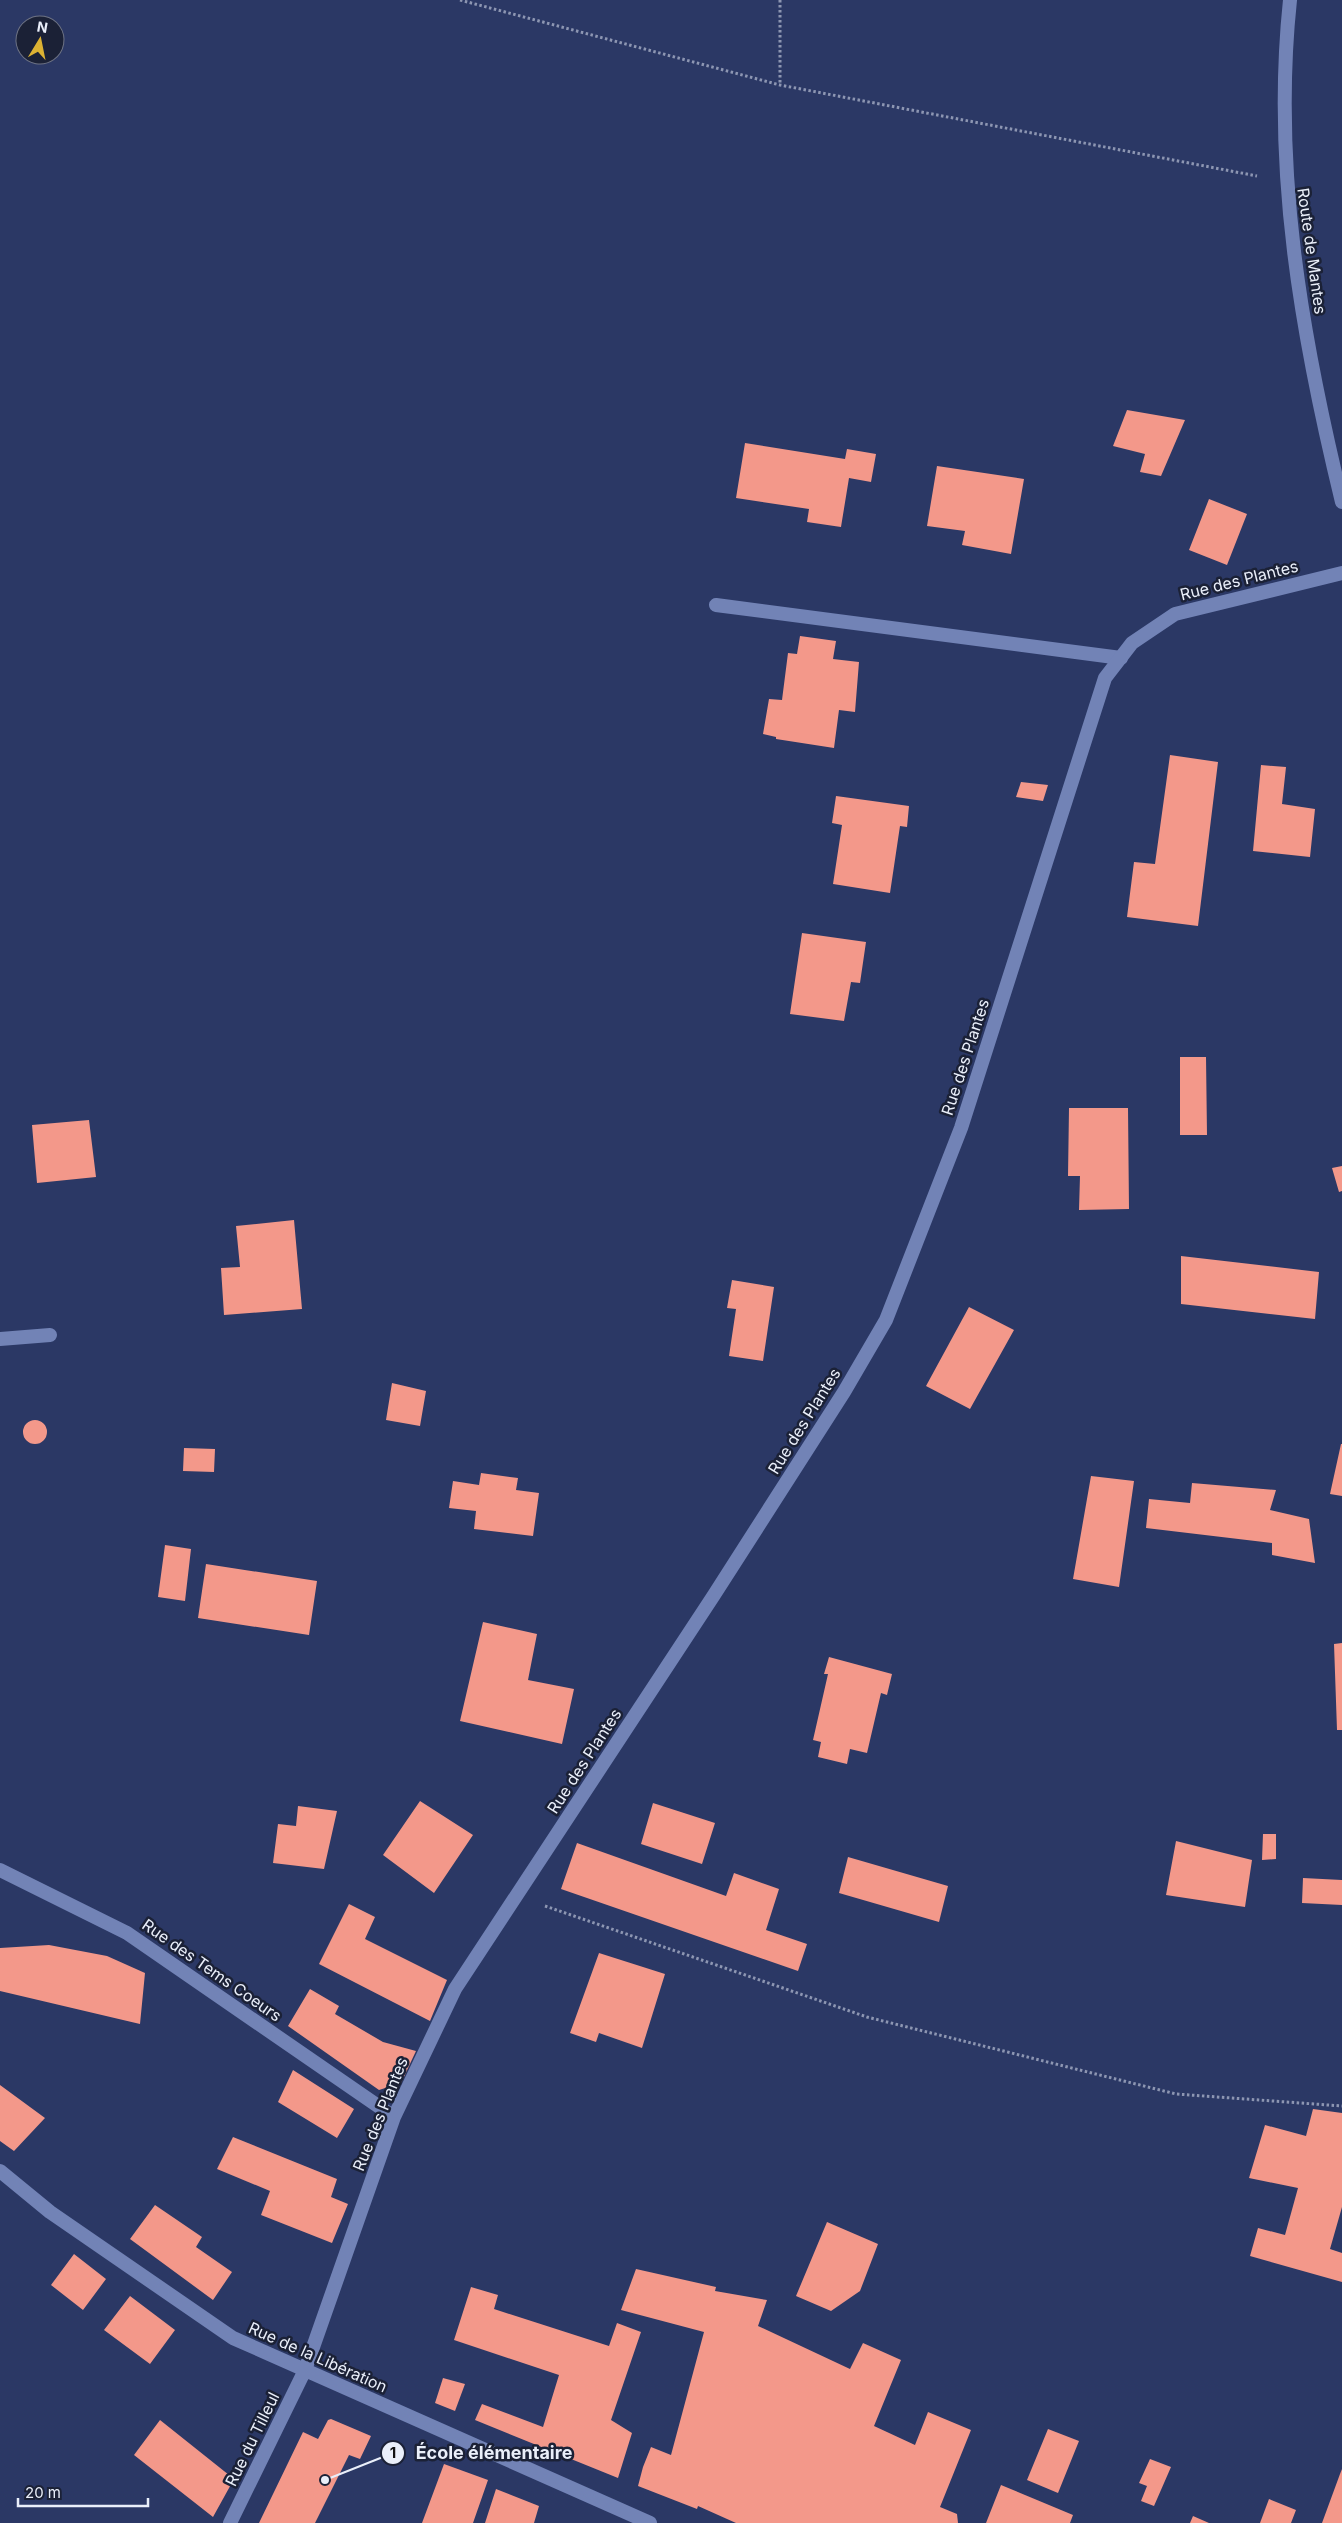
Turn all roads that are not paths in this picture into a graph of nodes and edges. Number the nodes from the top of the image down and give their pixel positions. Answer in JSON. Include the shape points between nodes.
{"nodes":[{"id":1,"x":1290,"y":0,"type":"edge"},
{"id":2,"x":1342,"y":502,"type":"edge"},
{"id":3,"x":1342,"y":573,"type":"edge"},
{"id":4,"x":716,"y":604,"type":"dead end"},
{"id":5,"x":1121,"y":658,"type":"junction"},
{"id":6,"x":50,"y":1335,"type":"dead end"},
{"id":7,"x":0,"y":1339,"type":"edge"},
{"id":8,"x":0,"y":1870,"type":"edge"},
{"id":9,"x":394,"y":2117,"type":"junction"},
{"id":10,"x":0,"y":2171,"type":"edge"},
{"id":11,"x":305,"y":2370,"type":"junction"},
{"id":12,"x":230,"y":2523,"type":"edge"},
{"id":13,"x":650,"y":2523,"type":"edge"}],
"edges":[{"from":1,"to":2,"type":"street","name":"Route de Mantes","via":[[1285,77],[1286,181],[1292,252],[1325,433]]},
{"from":3,"to":5,"type":"street","name":"Rue des Plantes","via":[[1175,614],[1132,643]]},
{"from":4,"to":5,"type":"street"},
{"from":5,"to":9,"type":"street","name":"Rue des Plantes","via":[[1106,678],[961,1128],[886,1320],[844,1392],[454,1989]]},
{"from":6,"to":7,"type":"street"},
{"from":8,"to":9,"type":"street","name":"Rue des Tems Coeurs","via":[[127,1933]]},
{"from":9,"to":11,"type":"street","name":"Rue des Plantes"},
{"from":10,"to":11,"type":"street","name":"Rue de la Libération","via":[[50,2212],[233,2338]]},
{"from":11,"to":12,"type":"street","name":"Rue du Tilleul"},
{"from":11,"to":13,"type":"street","name":"Rue de la Libération"}]}
